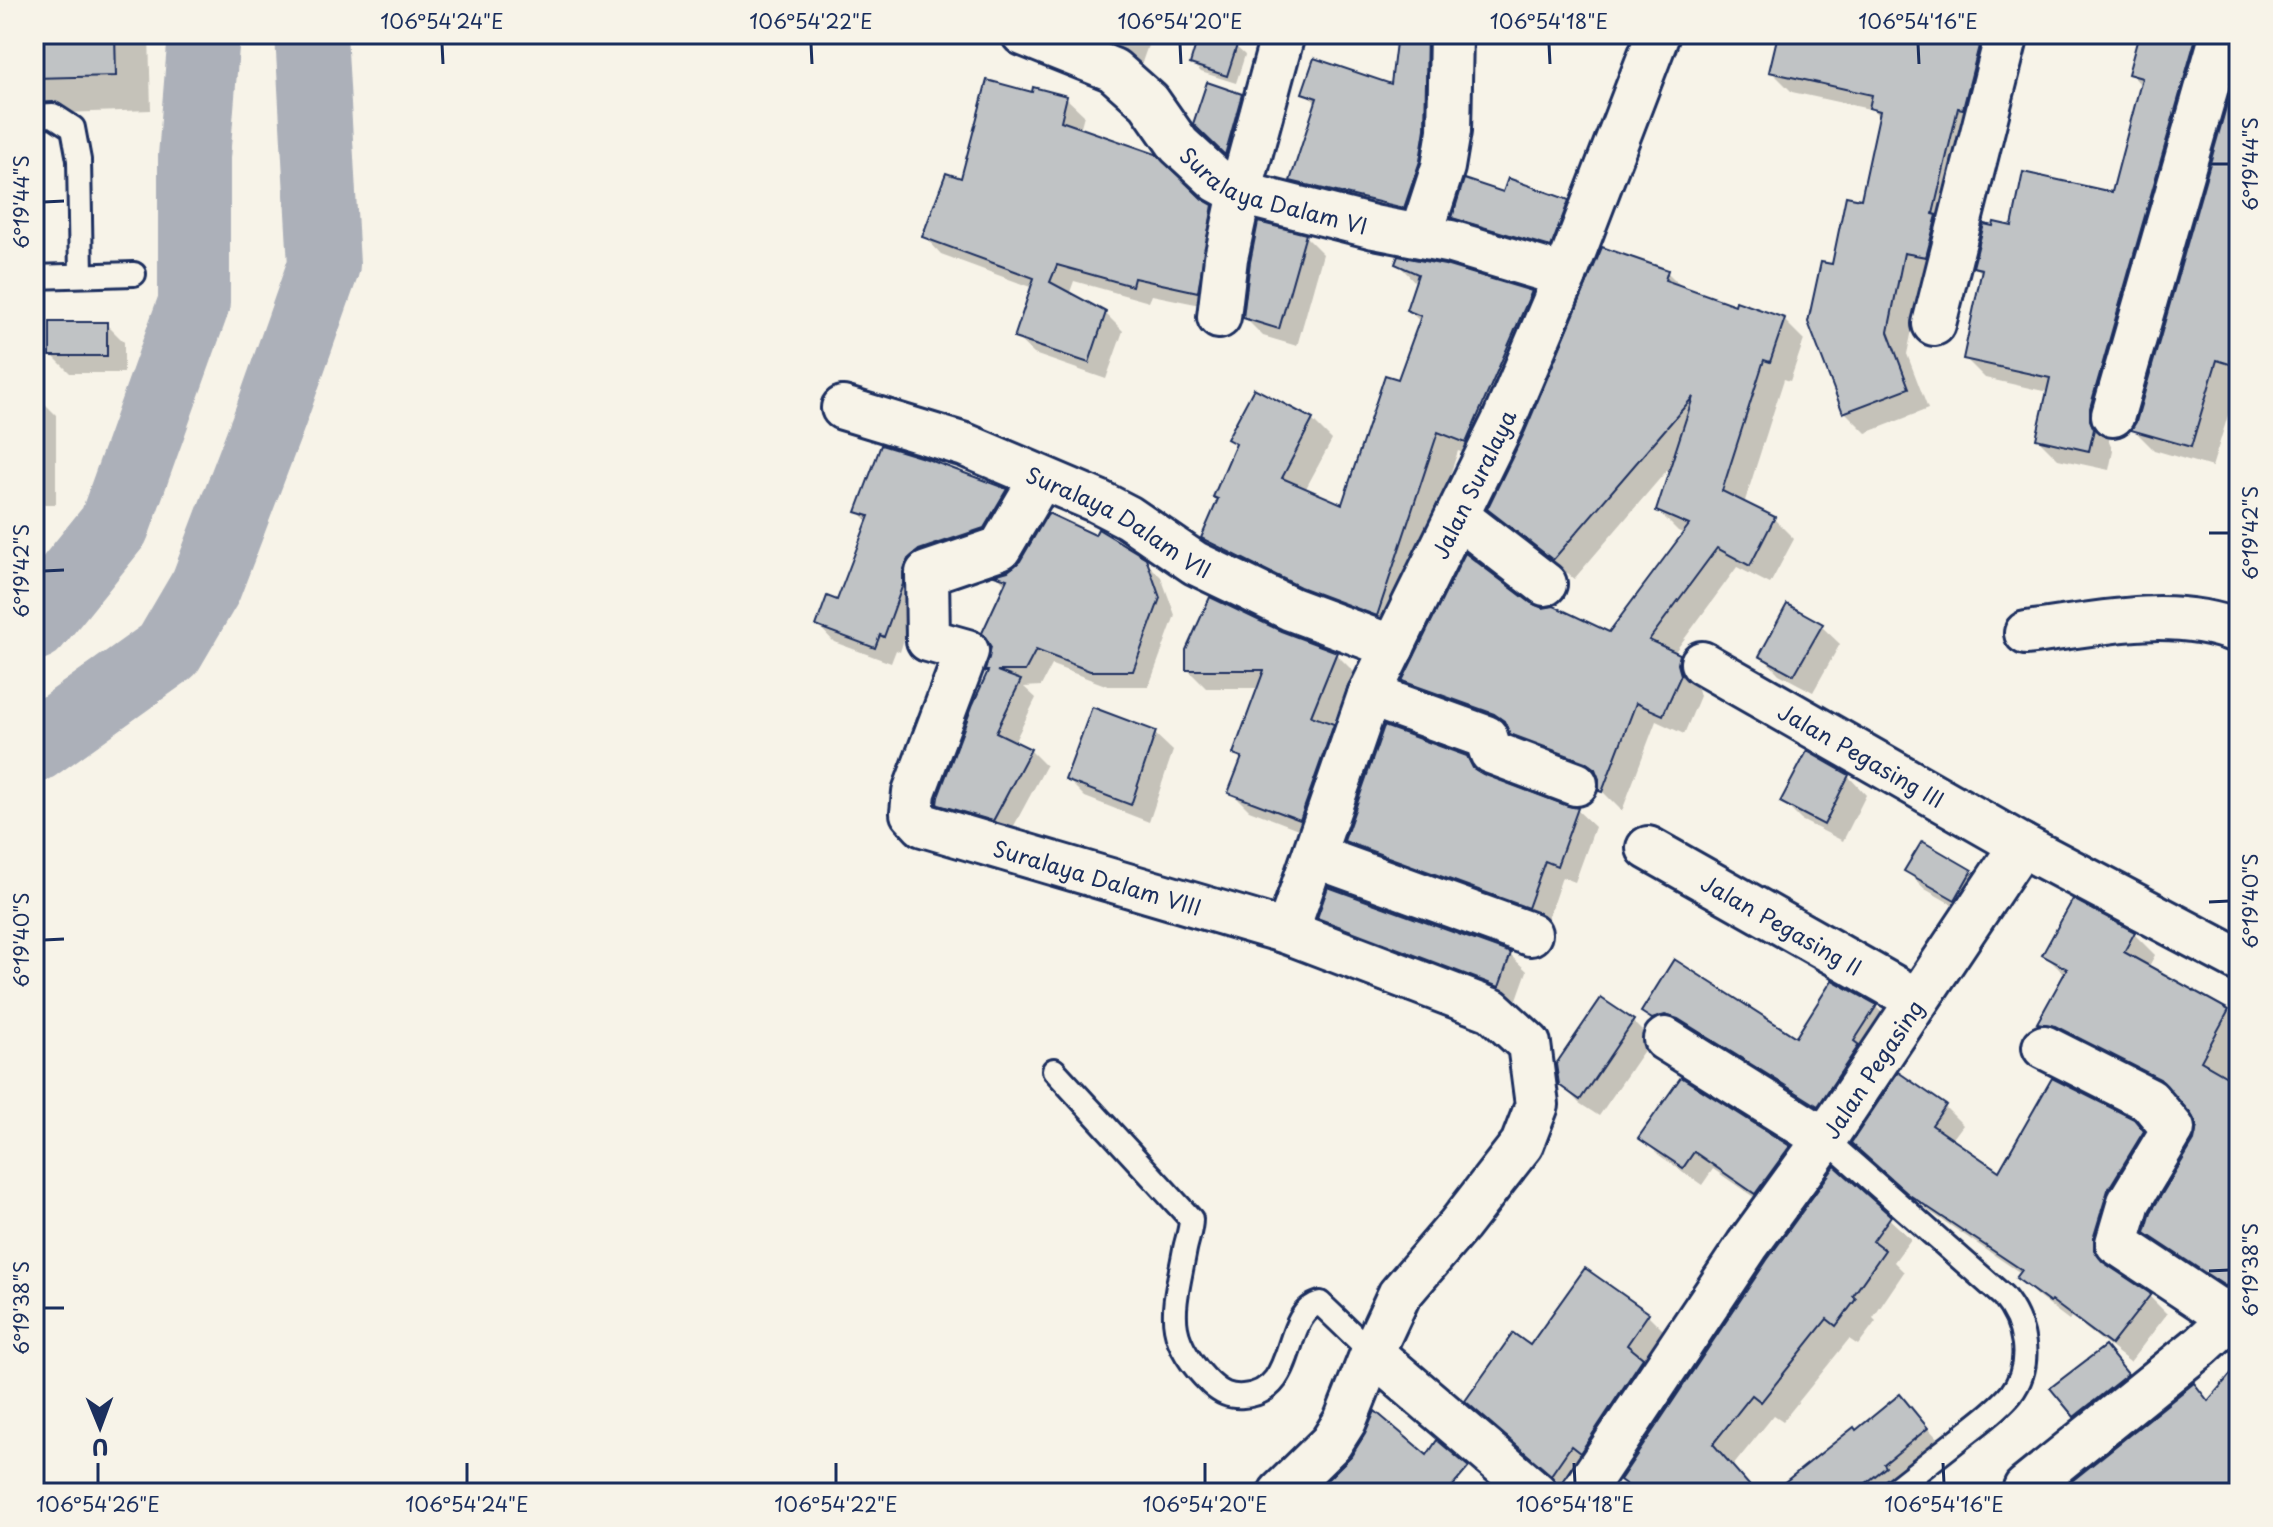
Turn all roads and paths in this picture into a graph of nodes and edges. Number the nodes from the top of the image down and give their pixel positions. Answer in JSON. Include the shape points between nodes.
{"nodes":[{"id":1,"x":1023,"y":34,"type":"edge"},
{"id":2,"x":1283,"y":34,"type":"edge"},
{"id":3,"x":1451,"y":34,"type":"edge"},
{"id":4,"x":1658,"y":34,"type":"edge"},
{"id":5,"x":2007,"y":34,"type":"edge"},
{"id":6,"x":2222,"y":34,"type":"edge"},
{"id":7,"x":34,"y":116,"type":"edge"},
{"id":8,"x":1240,"y":193,"type":"junction"},
{"id":9,"x":1421,"y":235,"type":"junction"},
{"id":10,"x":134,"y":274,"type":"dead end"},
{"id":11,"x":81,"y":275,"type":"junction"},
{"id":12,"x":1565,"y":276,"type":"junction"},
{"id":13,"x":34,"y":277,"type":"edge"},
{"id":14,"x":1219,"y":317,"type":"dead end"},
{"id":15,"x":1934,"y":324,"type":"dead end"},
{"id":16,"x":843,"y":408,"type":"dead end"},
{"id":17,"x":2113,"y":415,"type":"dead end"},
{"id":18,"x":1041,"y":478,"type":"junction"},
{"id":19,"x":1457,"y":516,"type":"junction"},
{"id":20,"x":1545,"y":584,"type":"dead end"},
{"id":21,"x":2239,"y":632,"type":"edge"},
{"id":22,"x":2026,"y":633,"type":"dead end"},
{"id":23,"x":1393,"y":647,"type":"junction"},
{"id":24,"x":1702,"y":663,"type":"dead end"},
{"id":25,"x":1369,"y":695,"type":"junction"},
{"id":26,"x":1576,"y":784,"type":"dead end"},
{"id":27,"x":2021,"y":845,"type":"junction"},
{"id":28,"x":1648,"y":848,"type":"dead end"},
{"id":29,"x":1314,"y":856,"type":"junction"},
{"id":30,"x":1287,"y":932,"type":"junction"},
{"id":31,"x":1530,"y":934,"type":"dead end"},
{"id":32,"x":2239,"y":960,"type":"edge"},
{"id":33,"x":1917,"y":1000,"type":"junction"},
{"id":34,"x":1665,"y":1039,"type":"dead end"},
{"id":35,"x":2044,"y":1047,"type":"dead end"},
{"id":36,"x":1054,"y":1070,"type":"dead end"},
{"id":37,"x":1825,"y":1139,"type":"junction"},
{"id":38,"x":2236,"y":1316,"type":"edge"},
{"id":39,"x":1372,"y":1353,"type":"junction"},
{"id":40,"x":2025,"y":1488,"type":"dead end"},
{"id":41,"x":1280,"y":1493,"type":"edge"},
{"id":42,"x":1536,"y":1493,"type":"edge"},
{"id":43,"x":1582,"y":1493,"type":"edge"},
{"id":44,"x":1890,"y":1493,"type":"edge"}],
"edges":[{"from":1,"to":8,"type":"street","name":"Suralaya Dalam VI","via":[[1113,70],[1149,102],[1179,145],[1218,181]]},
{"from":2,"to":8,"type":"street"},
{"from":3,"to":9,"type":"street","via":[[1449,131]]},
{"from":4,"to":12,"type":"street","name":"Jalan Suralaya"},
{"from":5,"to":15,"type":"street"},
{"from":6,"to":17,"type":"street"},
{"from":7,"to":11,"type":"lane","via":[[53,115],[73,128],[79,160]]},
{"from":8,"to":9,"type":"street","name":"Suralaya Dalam VI"},
{"from":8,"to":14,"type":"street"},
{"from":9,"to":12,"type":"street","name":"Suralaya Dalam VI"},
{"from":10,"to":11,"type":"lane"},
{"from":11,"to":13,"type":"lane"},
{"from":12,"to":19,"type":"street","name":"Jalan Suralaya"},
{"from":16,"to":18,"type":"street","name":"Suralaya Dalam VII","via":[[965,445]]},
{"from":18,"to":23,"type":"street","name":"Suralaya Dalam VII","via":[[1107,506],[1222,576],[1291,609]]},
{"from":18,"to":30,"type":"street","name":"Suralaya Dalam VIII","via":[[1000,548],[927,573],[928,640],[967,651],[914,792],[912,813],[923,825]]},
{"from":19,"to":20,"type":"street"},
{"from":19,"to":23,"type":"street","name":"Jalan Suralaya"},
{"from":21,"to":22,"type":"street","via":[[2168,616]]},
{"from":23,"to":25,"type":"street","name":"Jalan Suralaya"},
{"from":24,"to":27,"type":"street","name":"Jalan Pegasing III"},
{"from":25,"to":26,"type":"street","via":[[1486,737],[1491,752]]},
{"from":25,"to":29,"type":"street","name":"Jalan Suralaya"},
{"from":27,"to":32,"type":"street"},
{"from":27,"to":33,"type":"street","name":"Jalan Pegasing"},
{"from":28,"to":33,"type":"street","name":"Jalan Pegasing II"},
{"from":29,"to":30,"type":"street","name":"Jalan Suralaya"},
{"from":29,"to":31,"type":"street"},
{"from":30,"to":39,"type":"street","name":"Suralaya Dalam VIII","via":[[1492,1010],[1529,1044],[1537,1105],[1522,1144],[1399,1295]]},
{"from":33,"to":37,"type":"street","name":"Jalan Pegasing"},
{"from":34,"to":37,"type":"street"},
{"from":35,"to":38,"type":"street","via":[[2149,1100],[2173,1129],[2129,1202],[2117,1243]]},
{"from":36,"to":39,"type":"lane","via":[[1191,1219],[1174,1325],[1180,1346],[1210,1383],[1224,1395],[1259,1394],[1282,1371],[1298,1324],[1320,1303]]},
{"from":37,"to":43,"type":"street","name":"Jalan Pegasing"},
{"from":37,"to":44,"type":"lane","via":[[2003,1296],[2021,1324],[2023,1360],[2012,1392]]},
{"from":38,"to":40,"type":"street"},
{"from":39,"to":41,"type":"street","name":"Suralaya Dalam VIII","via":[[1331,1443]]},
{"from":39,"to":42,"type":"street"}]}
